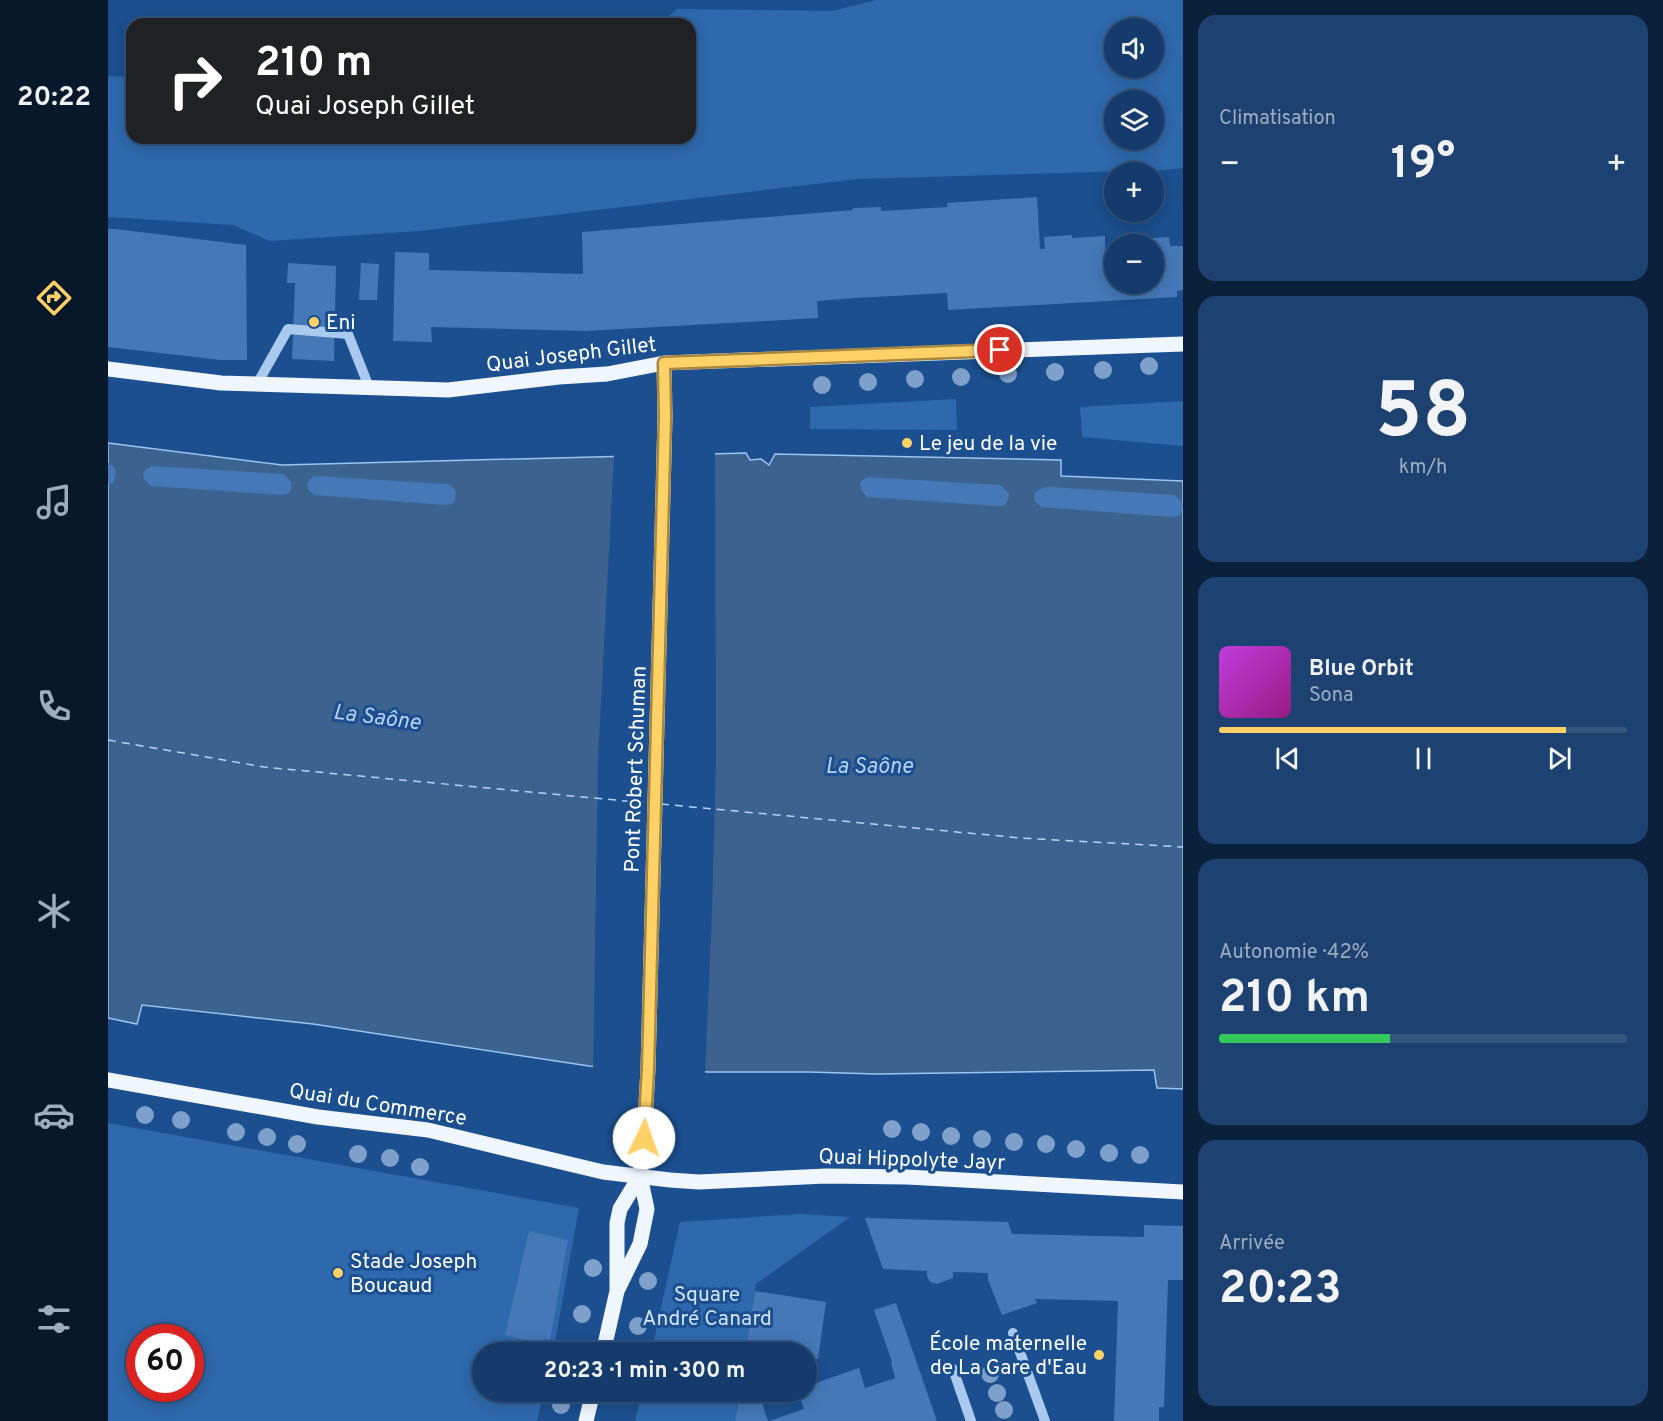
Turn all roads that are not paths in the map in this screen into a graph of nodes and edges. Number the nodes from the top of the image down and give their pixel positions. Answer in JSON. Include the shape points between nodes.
{"nodes":[{"id":1,"x":1183,"y":344,"type":"edge"},
{"id":2,"x":664,"y":363,"type":"junction"},
{"id":3,"x":108,"y":369,"type":"edge"},
{"id":4,"x":257,"y":384,"type":"junction"},
{"id":5,"x":369,"y":387,"type":"junction"},
{"id":6,"x":108,"y":1080,"type":"edge"},
{"id":7,"x":640,"y":1176,"type":"junction"},
{"id":8,"x":1183,"y":1192,"type":"edge"},
{"id":9,"x":616,"y":1291,"type":"junction"},
{"id":10,"x":1013,"y":1333,"type":"dead end"},
{"id":11,"x":605,"y":1342,"type":"edge"},
{"id":12,"x":953,"y":1369,"type":"dead end"},
{"id":13,"x":591,"y":1402,"type":"edge"},
{"id":14,"x":586,"y":1421,"type":"edge"},
{"id":15,"x":970,"y":1421,"type":"edge"},
{"id":16,"x":1045,"y":1421,"type":"edge"}],
"edges":[{"from":1,"to":2,"type":"main road","name":"Quai Joseph Gillet"},
{"from":2,"to":5,"type":"main road","name":"Quai Joseph Gillet","via":[[607,374],[448,390]]},
{"from":2,"to":7,"type":"main road","name":"Pont Robert Schuman","via":[[648,1069]]},
{"from":3,"to":4,"type":"main road","name":"Quai Joseph Gillet"},
{"from":4,"to":5,"type":"main road","name":"Quai Joseph Gillet"},
{"from":4,"to":5,"type":"lane","via":[[288,329],[348,334]]},
{"from":6,"to":7,"type":"main road","name":"Quai du Commerce","via":[[318,1116],[428,1130],[603,1172]]},
{"from":7,"to":8,"type":"main road","name":"Quai Hippolyte Jayr","via":[[699,1182],[907,1177]]},
{"from":7,"to":9,"type":"main road","via":[[618,1216]]},
{"from":7,"to":9,"type":"main road","via":[[647,1209],[643,1231]]},
{"from":9,"to":11,"type":"main road"},
{"from":10,"to":16,"type":"lane"},
{"from":12,"to":15,"type":"lane"},
{"from":13,"to":14,"type":"main road"}]}
